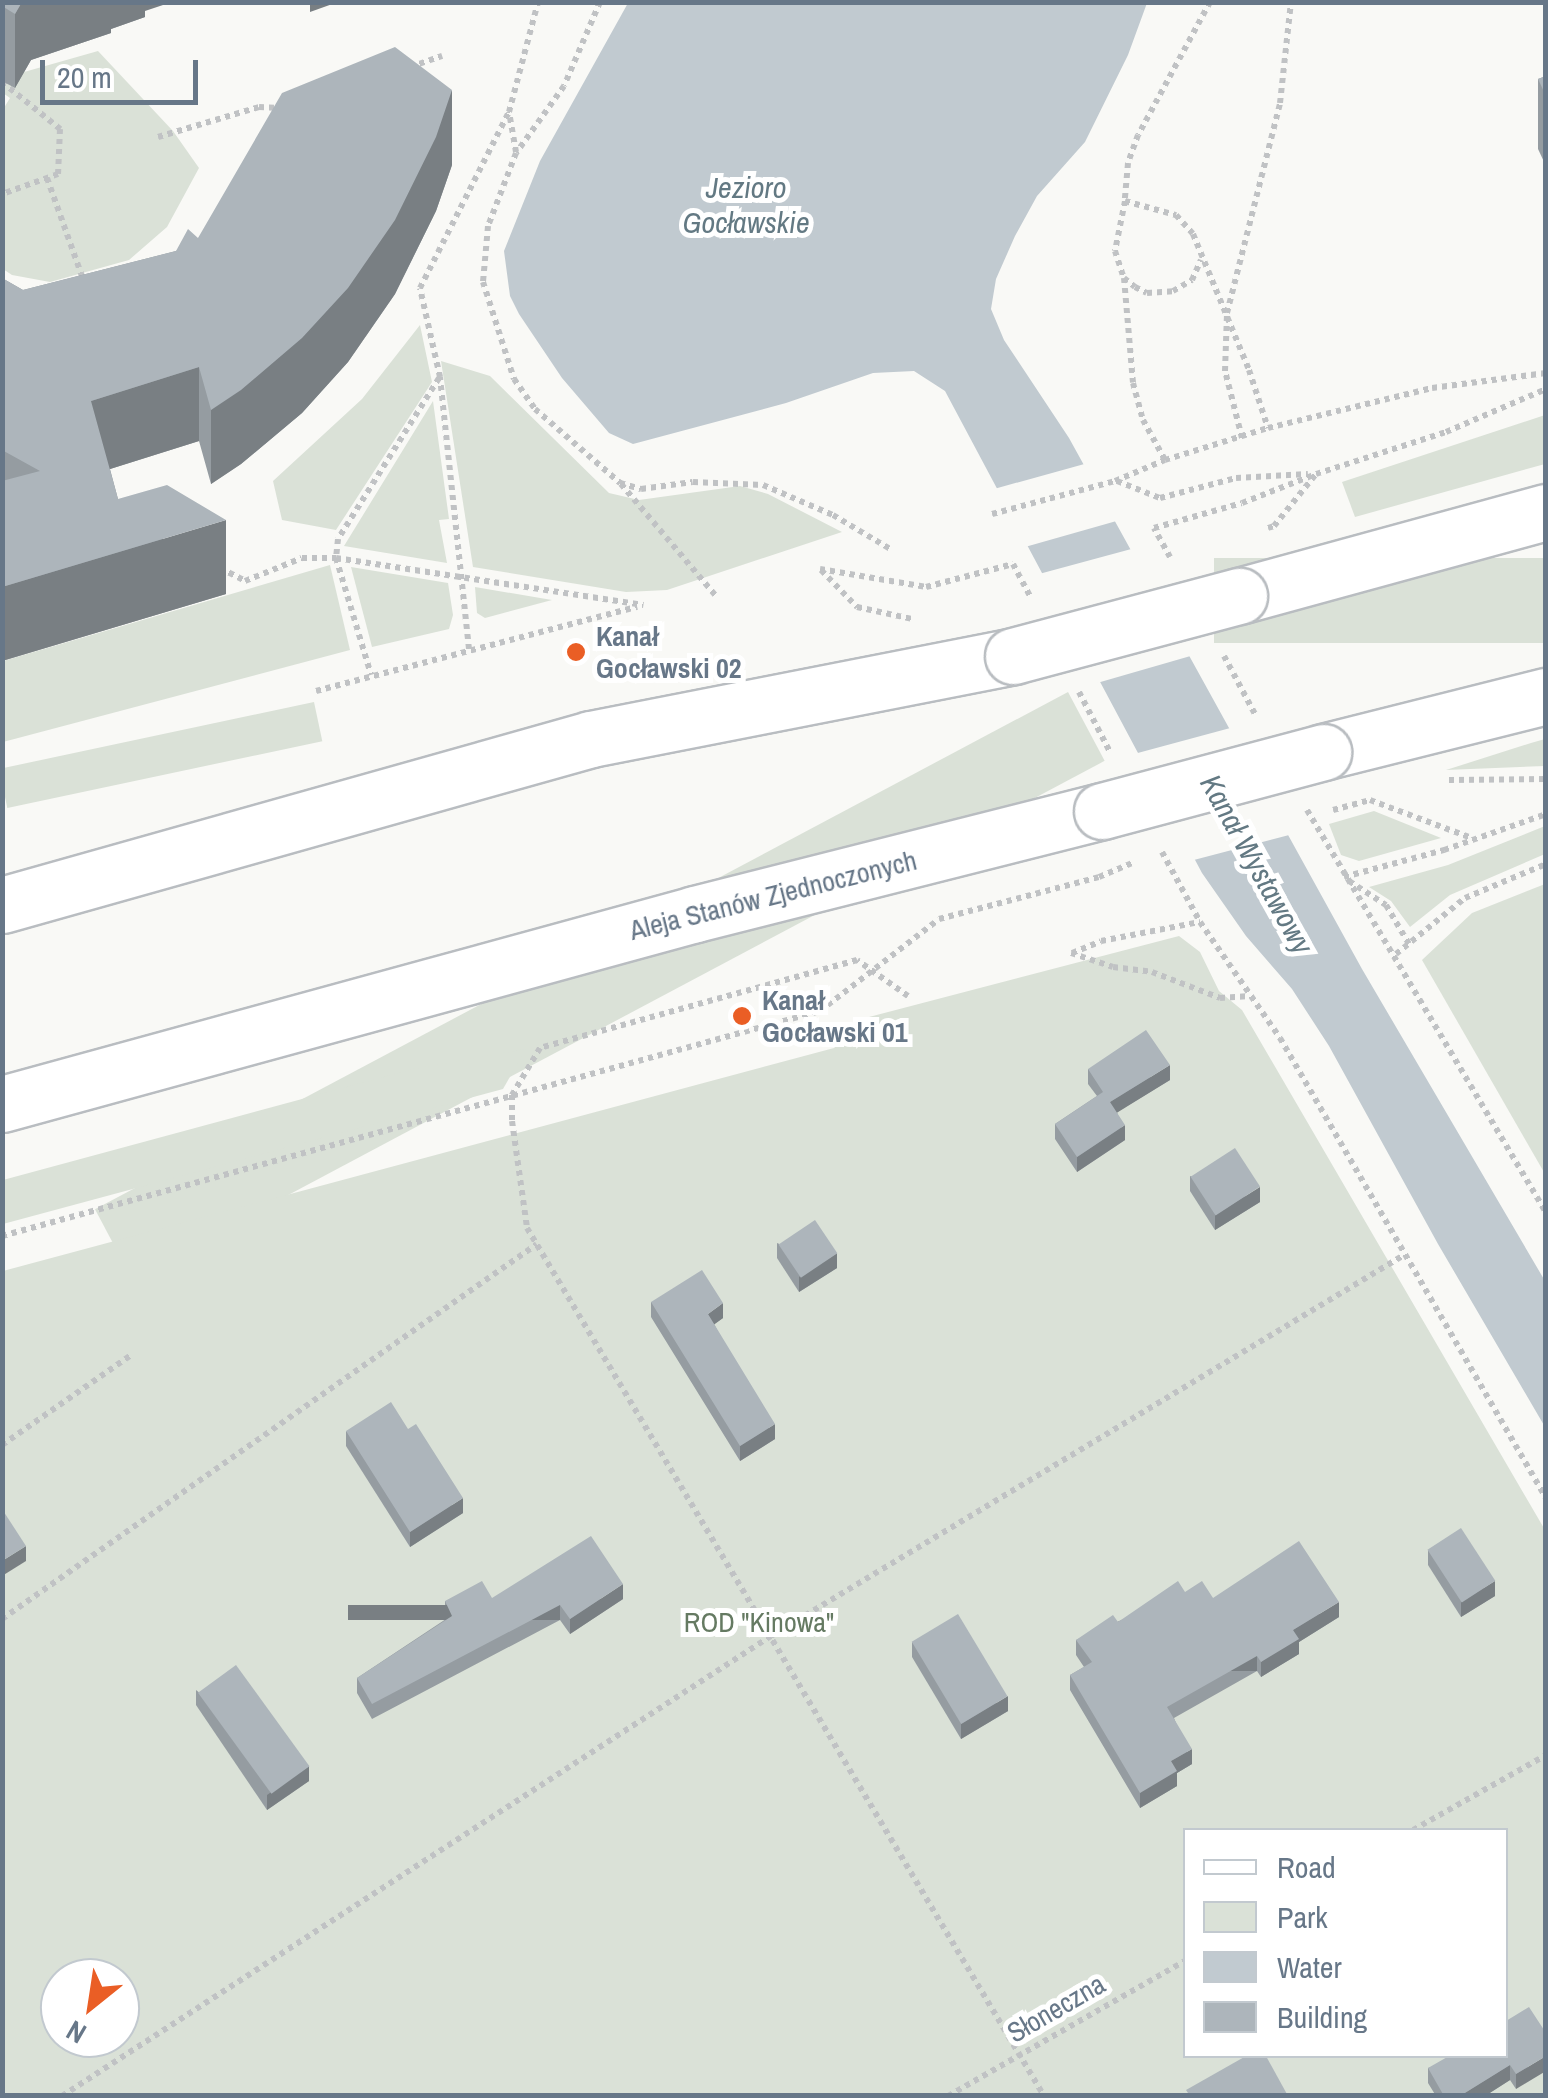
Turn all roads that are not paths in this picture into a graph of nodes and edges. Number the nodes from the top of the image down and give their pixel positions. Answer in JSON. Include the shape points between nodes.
{"nodes":[{"id":1,"x":1546,"y":512,"type":"edge"},
{"id":2,"x":1546,"y":696,"type":"edge"},
{"id":3,"x":2,"y":905,"type":"edge"},
{"id":4,"x":2,"y":1104,"type":"edge"}],
"edges":[{"from":1,"to":3,"type":"main road","bridge":true,"via":[[1013,656],[592,739]]},
{"from":2,"to":4,"type":"main road","name":"Aleja Stanów Zjednoczonych","bridge":true,"via":[[694,914]]}]}
